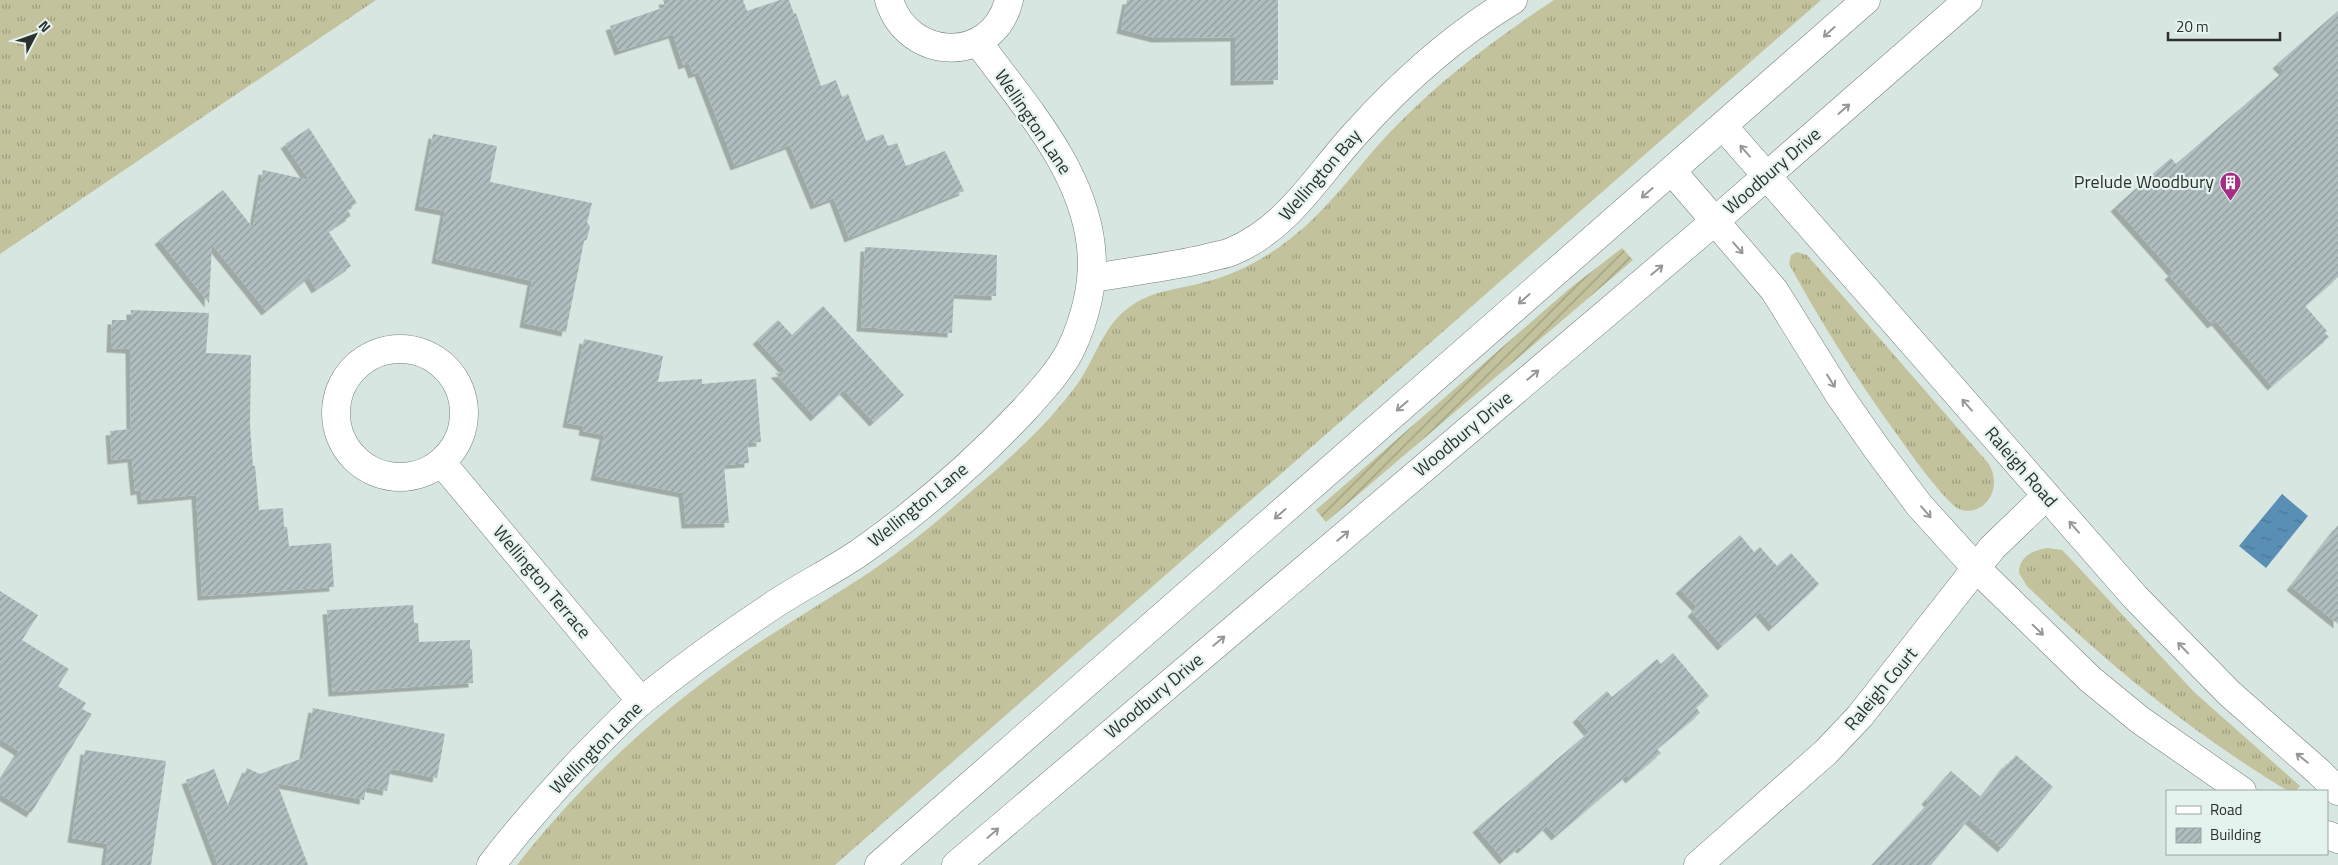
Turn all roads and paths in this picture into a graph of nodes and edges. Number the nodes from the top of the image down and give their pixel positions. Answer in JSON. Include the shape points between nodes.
{"nodes":[{"id":1,"x":889,"y":0,"type":"edge"},
{"id":2,"x":1009,"y":0,"type":"edge"},
{"id":3,"x":1513,"y":0,"type":"edge"},
{"id":4,"x":1866,"y":0,"type":"edge"},
{"id":5,"x":1968,"y":0,"type":"edge"},
{"id":6,"x":978,"y":42,"type":"junction"},
{"id":7,"x":1723,"y":126,"type":"junction"},
{"id":8,"x":1672,"y":171,"type":"junction"},
{"id":9,"x":1766,"y":176,"type":"junction"},
{"id":10,"x":1715,"y":221,"type":"junction"},
{"id":11,"x":1092,"y":278,"type":"junction"},
{"id":12,"x":442,"y":463,"type":"junction"},
{"id":13,"x":2046,"y":496,"type":"junction"},
{"id":14,"x":1977,"y":568,"type":"junction"},
{"id":15,"x":641,"y":701,"type":"junction"},
{"id":16,"x":2241,"y":790,"type":"edge"},
{"id":17,"x":2338,"y":791,"type":"edge"},
{"id":18,"x":491,"y":865,"type":"edge"},
{"id":19,"x":879,"y":865,"type":"edge"},
{"id":20,"x":956,"y":865,"type":"edge"},
{"id":21,"x":1698,"y":865,"type":"edge"}],
"edges":[{"from":1,"to":6,"type":"street","via":[[893,13],[905,30],[920,41],[939,48]]},
{"from":2,"to":6,"type":"street","via":[[995,29]]},
{"from":3,"to":11,"type":"street","name":"Wellington Bay","via":[[1457,39],[1400,88],[1356,132],[1299,204],[1265,234],[1232,252]]},
{"from":4,"to":7,"type":"street","one_way":true},
{"from":9,"to":5,"type":"street","name":"Woodbury Drive","one_way":true},
{"from":6,"to":11,"type":"street","name":"Wellington Lane","via":[[1053,146],[1070,176],[1091,246]]},
{"from":7,"to":8,"type":"street"},
{"from":9,"to":7,"type":"street","name":"Raleigh Road","one_way":true},
{"from":8,"to":10,"type":"street"},
{"from":8,"to":19,"type":"street","one_way":true},
{"from":9,"to":10,"type":"street","name":"Woodbury Drive"},
{"from":13,"to":9,"type":"street","name":"Raleigh Road","one_way":true},
{"from":10,"to":14,"type":"street","one_way":true,"via":[[1783,303],[1840,396],[1882,456],[1919,505]]},
{"from":20,"to":10,"type":"street","name":"Woodbury Drive","one_way":true},
{"from":11,"to":15,"type":"street","name":"Wellington Lane","via":[[1081,325],[1056,373],[970,465],[858,554],[774,604]]},
{"from":12,"to":12,"type":"street","via":[[457,445],[464,424],[464,402],[456,381],[441,363],[422,352],[400,348],[378,352],[360,362],[346,378],[336,403],[335,417],[340,437],[350,454],[365,468],[391,477],[425,474]]},
{"from":12,"to":15,"type":"street","name":"Wellington Terrace"},
{"from":13,"to":14,"type":"street","name":"Raleigh Court","via":[[1999,541]]},
{"from":17,"to":13,"type":"street","name":"Raleigh Road","one_way":true,"via":[[2199,664]]},
{"from":14,"to":16,"type":"street","one_way":true,"via":[[2090,679],[2152,729]]},
{"from":14,"to":21,"type":"street","name":"Raleigh Court","via":[[1860,716],[1826,752]]},
{"from":15,"to":18,"type":"street","name":"Wellington Lane","via":[[571,770]]}]}
